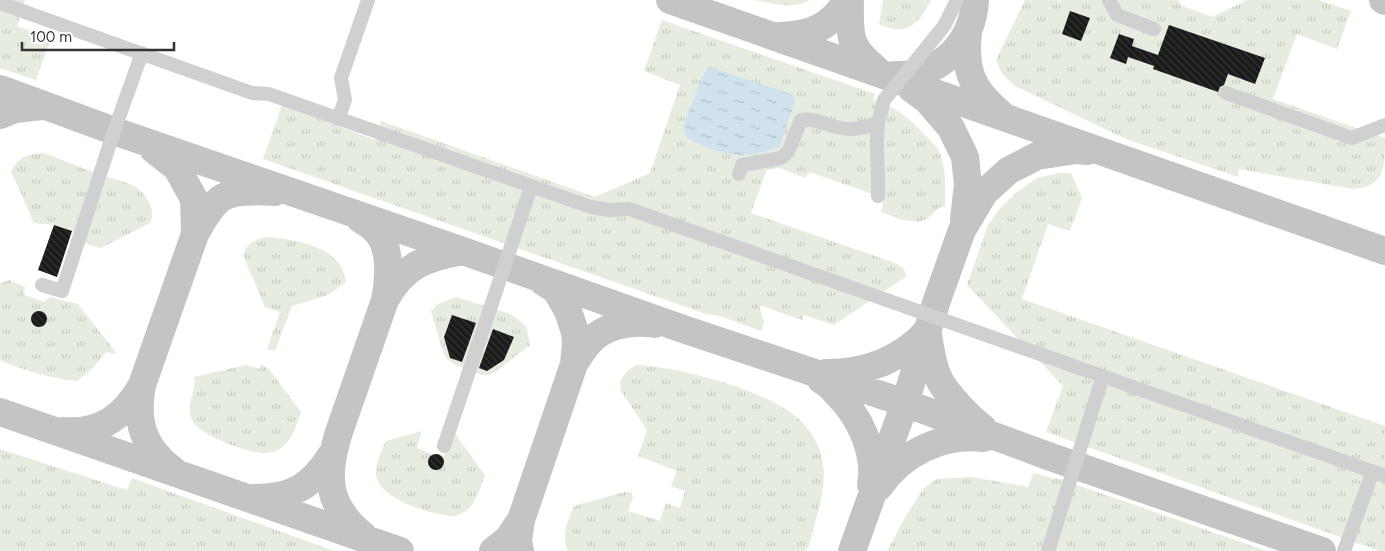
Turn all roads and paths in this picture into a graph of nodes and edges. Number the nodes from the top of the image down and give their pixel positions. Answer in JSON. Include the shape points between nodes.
{"nodes":[{"id":1,"x":368,"y":0,"type":"edge"},
{"id":2,"x":957,"y":0,"type":"edge"},
{"id":3,"x":1109,"y":0,"type":"edge"},
{"id":4,"x":3,"y":3,"type":"edge"},
{"id":5,"x":1154,"y":29,"type":"dead end"},
{"id":6,"x":142,"y":53,"type":"junction"},
{"id":7,"x":1226,"y":93,"type":"dead end"},
{"id":8,"x":338,"y":119,"type":"junction"},
{"id":9,"x":878,"y":123,"type":"junction"},
{"id":10,"x":1385,"y":126,"type":"edge"},
{"id":11,"x":739,"y":174,"type":"dead end"},
{"id":12,"x":531,"y":187,"type":"junction"},
{"id":13,"x":878,"y":196,"type":"dead end"},
{"id":14,"x":42,"y":285,"type":"dead end"},
{"id":15,"x":1103,"y":376,"type":"junction"},
{"id":16,"x":444,"y":446,"type":"dead end"},
{"id":17,"x":1379,"y":473,"type":"edge"},
{"id":18,"x":1048,"y":551,"type":"edge"},
{"id":19,"x":1344,"y":551,"type":"edge"}],
"edges":[{"from":1,"to":8,"type":"lane","via":[[341,78],[345,100]]},
{"from":2,"to":9,"type":"lane","via":[[944,26],[884,100]]},
{"from":3,"to":5,"type":"lane","via":[[1117,15]]},
{"from":4,"to":6,"type":"lane"},
{"from":6,"to":8,"type":"lane","via":[[252,93],[268,94]]},
{"from":6,"to":14,"type":"lane","via":[[62,291]]},
{"from":7,"to":10,"type":"lane","via":[[1352,138]]},
{"from":8,"to":12,"type":"lane"},
{"from":9,"to":11,"type":"lane","via":[[850,129],[822,121],[800,120],[788,152],[781,158],[742,165]]},
{"from":9,"to":13,"type":"lane"},
{"from":12,"to":15,"type":"lane","via":[[591,208],[629,209]]},
{"from":12,"to":16,"type":"lane"},
{"from":15,"to":17,"type":"lane"},
{"from":15,"to":18,"type":"lane"},
{"from":17,"to":19,"type":"lane"}]}
